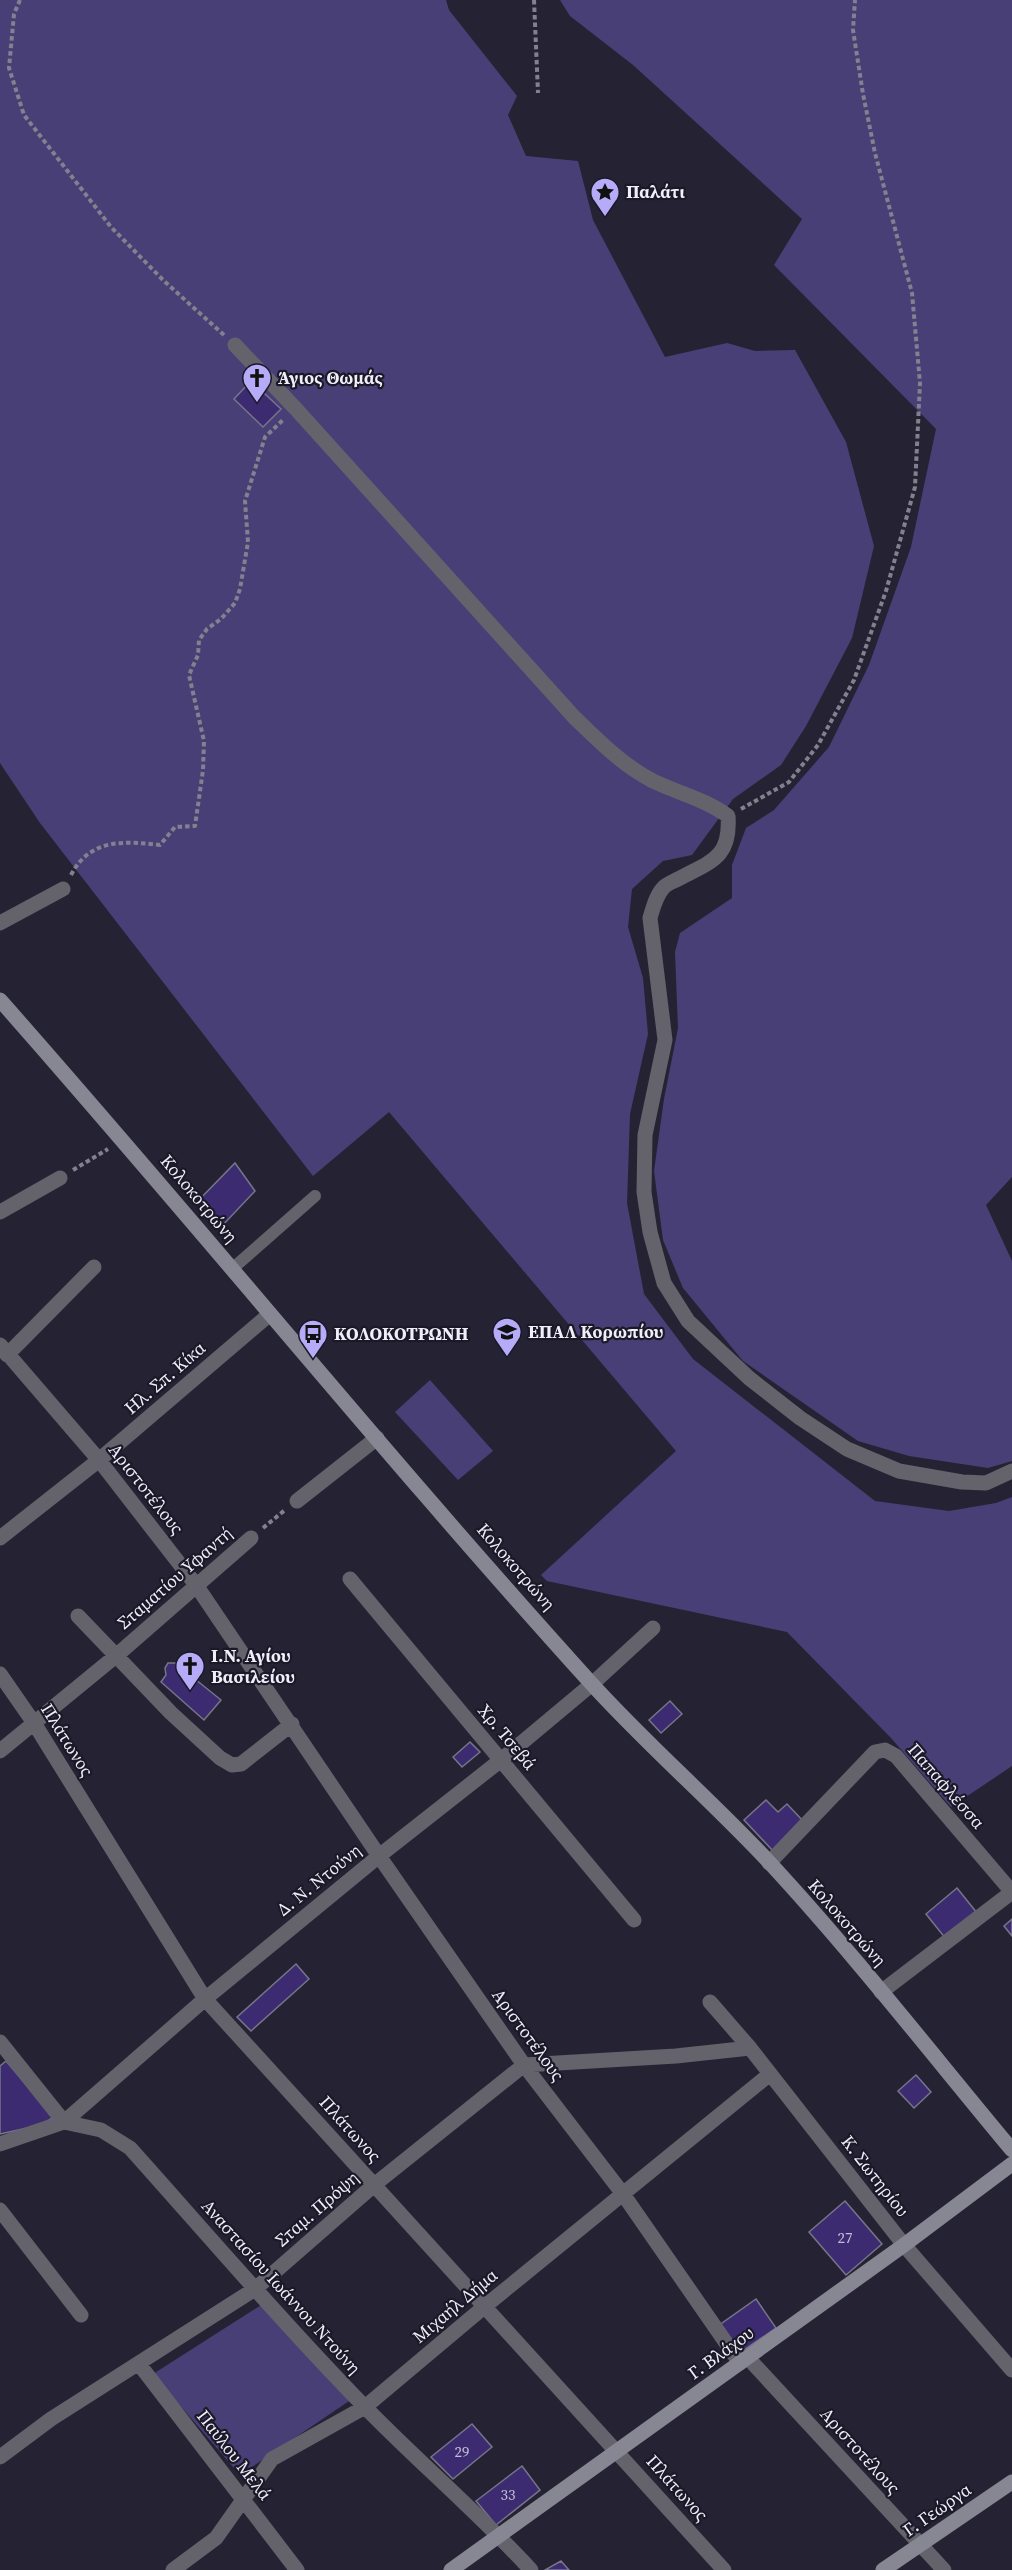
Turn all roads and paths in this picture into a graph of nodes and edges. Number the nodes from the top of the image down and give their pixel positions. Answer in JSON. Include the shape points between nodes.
{"nodes":[{"id":1,"x":20,"y":0,"type":"edge"},
{"id":2,"x":534,"y":0,"type":"edge"},
{"id":3,"x":855,"y":0,"type":"edge"},
{"id":4,"x":538,"y":93,"type":"dead end"},
{"id":5,"x":235,"y":345,"type":"joint"},
{"id":6,"x":296,"y":409,"type":"junction"},
{"id":7,"x":728,"y":816,"type":"junction"},
{"id":8,"x":63,"y":888,"type":"joint"},
{"id":9,"x":0,"y":923,"type":"edge"},
{"id":10,"x":0,"y":1000,"type":"edge"},
{"id":11,"x":124,"y":1140,"type":"junction"},
{"id":12,"x":60,"y":1178,"type":"joint"},
{"id":13,"x":315,"y":1196,"type":"dead end"},
{"id":14,"x":0,"y":1212,"type":"edge"},
{"id":15,"x":94,"y":1267,"type":"dead end"},
{"id":16,"x":232,"y":1269,"type":"junction"},
{"id":17,"x":270,"y":1314,"type":"junction"},
{"id":18,"x":4,"y":1350,"type":"edge"},
{"id":19,"x":377,"y":1438,"type":"junction"},
{"id":20,"x":99,"y":1460,"type":"junction"},
{"id":21,"x":1012,"y":1471,"type":"edge"},
{"id":22,"x":297,"y":1501,"type":"joint"},
{"id":23,"x":0,"y":1538,"type":"edge"},
{"id":24,"x":251,"y":1538,"type":"joint"},
{"id":25,"x":350,"y":1579,"type":"dead end"},
{"id":26,"x":196,"y":1585,"type":"junction"},
{"id":27,"x":78,"y":1616,"type":"dead end"},
{"id":28,"x":653,"y":1628,"type":"dead end"},
{"id":29,"x":117,"y":1655,"type":"junction"},
{"id":30,"x":0,"y":1674,"type":"edge"},
{"id":31,"x":592,"y":1684,"type":"junction"},
{"id":32,"x":34,"y":1723,"type":"junction"},
{"id":33,"x":292,"y":1724,"type":"junction"},
{"id":34,"x":0,"y":1750,"type":"edge"},
{"id":35,"x":501,"y":1760,"type":"junction"},
{"id":36,"x":379,"y":1856,"type":"junction"},
{"id":37,"x":769,"y":1863,"type":"junction"},
{"id":38,"x":1012,"y":1892,"type":"edge"},
{"id":39,"x":634,"y":1920,"type":"dead end"},
{"id":40,"x":881,"y":1992,"type":"junction"},
{"id":41,"x":205,"y":1999,"type":"junction"},
{"id":42,"x":710,"y":2002,"type":"dead end"},
{"id":43,"x":0,"y":2042,"type":"edge"},
{"id":44,"x":750,"y":2048,"type":"junction"},
{"id":45,"x":524,"y":2065,"type":"junction"},
{"id":46,"x":770,"y":2074,"type":"junction"},
{"id":47,"x":64,"y":2122,"type":"junction"},
{"id":48,"x":0,"y":2144,"type":"edge"},
{"id":49,"x":1012,"y":2150,"type":"edge"},
{"id":50,"x":1012,"y":2164,"type":"edge"},
{"id":51,"x":374,"y":2185,"type":"junction"},
{"id":52,"x":623,"y":2194,"type":"junction"},
{"id":53,"x":0,"y":2210,"type":"edge"},
{"id":54,"x":904,"y":2245,"type":"junction"},
{"id":55,"x":255,"y":2289,"type":"junction"},
{"id":56,"x":484,"y":2307,"type":"junction"},
{"id":57,"x":81,"y":2315,"type":"dead end"},
{"id":58,"x":744,"y":2360,"type":"junction"},
{"id":59,"x":139,"y":2364,"type":"junction"},
{"id":60,"x":1012,"y":2370,"type":"edge"},
{"id":61,"x":365,"y":2407,"type":"junction"},
{"id":62,"x":618,"y":2452,"type":"junction"},
{"id":63,"x":0,"y":2457,"type":"edge"},
{"id":64,"x":1012,"y":2482,"type":"edge"},
{"id":65,"x":244,"y":2499,"type":"junction"},
{"id":66,"x":500,"y":2536,"type":"junction"},
{"id":67,"x":920,"y":2546,"type":"junction"},
{"id":68,"x":172,"y":2570,"type":"edge"},
{"id":69,"x":297,"y":2570,"type":"edge"},
{"id":70,"x":451,"y":2570,"type":"edge"},
{"id":71,"x":531,"y":2570,"type":"edge"},
{"id":72,"x":724,"y":2570,"type":"edge"},
{"id":73,"x":883,"y":2570,"type":"edge"},
{"id":74,"x":944,"y":2570,"type":"edge"}],
"edges":[{"from":1,"to":5,"type":"path","via":[[14,14],[9,68],[24,115],[111,227]]},
{"from":2,"to":4,"type":"path"},
{"from":3,"to":7,"type":"path","via":[[853,30],[862,94],[912,293],[920,383],[915,487],[886,591],[854,680],[818,745],[789,782]]},
{"from":5,"to":6,"type":"street"},
{"from":6,"to":7,"type":"street","via":[[574,717],[623,763]]},
{"from":6,"to":8,"type":"path","via":[[265,437],[261,446],[245,501],[248,542],[240,589],[235,603],[199,640],[198,655],[189,675],[204,741],[195,826],[175,826],[160,845],[111,843],[92,849],[76,865]]},
{"from":7,"to":21,"type":"street","via":[[729,835],[715,860],[664,887],[650,918],[665,1040],[645,1135],[644,1192],[664,1283],[688,1321],[749,1378],[847,1449],[899,1471],[962,1482],[986,1483]]},
{"from":8,"to":9,"type":"street"},
{"from":10,"to":11,"type":"street","name":"Κολοκοτρώνη"},
{"from":11,"to":12,"type":"path"},
{"from":11,"to":16,"type":"street","name":"Κολοκοτρώνη"},
{"from":12,"to":14,"type":"street"},
{"from":13,"to":16,"type":"lane"},
{"from":15,"to":18,"type":"street"},
{"from":16,"to":17,"type":"street","name":"Κολοκοτρώνη"},
{"from":17,"to":19,"type":"street","name":"Κολοκοτρώνη"},
{"from":17,"to":20,"type":"street","name":"Ηλ. Σπ. Κίκα"},
{"from":18,"to":20,"type":"street","name":"Αριστοτέλους"},
{"from":19,"to":22,"type":"street"},
{"from":19,"to":31,"type":"street","name":"Κολοκοτρώνη"},
{"from":20,"to":23,"type":"street","name":"Ηλ. Σπ. Κίκα"},
{"from":20,"to":26,"type":"street","name":"Αριστοτέλους"},
{"from":22,"to":24,"type":"path","name":"Σταματίου Υφαντή"},
{"from":24,"to":26,"type":"street","name":"Σταματίου Υφαντή"},
{"from":25,"to":35,"type":"street","name":"Χρ. Τσεβά"},
{"from":26,"to":29,"type":"street","name":"Σταματίου Υφαντή"},
{"from":26,"to":33,"type":"street","name":"Αριστοτέλους"},
{"from":27,"to":29,"type":"street"},
{"from":28,"to":31,"type":"street","name":"Δ. Ν. Ντούνη"},
{"from":29,"to":32,"type":"street","name":"Σταματίου Υφαντή"},
{"from":29,"to":33,"type":"street","via":[[171,1713],[232,1765],[241,1764]]},
{"from":30,"to":32,"type":"street","name":"Πλάτωνος"},
{"from":31,"to":35,"type":"street","name":"Δ. Ν. Ντούνη"},
{"from":31,"to":37,"type":"street","name":"Κολοκοτρώνη"},
{"from":32,"to":34,"type":"street","name":"Σταματίου Υφαντή"},
{"from":32,"to":41,"type":"street","name":"Πλάτωνος"},
{"from":33,"to":36,"type":"street","name":"Αριστοτέλους"},
{"from":35,"to":36,"type":"street","name":"Δ. Ν. Ντούνη"},
{"from":35,"to":39,"type":"street","name":"Χρ. Τσεβά"},
{"from":36,"to":41,"type":"street","name":"Δ. Ν. Ντούνη"},
{"from":36,"to":45,"type":"street","name":"Αριστοτέλους"},
{"from":37,"to":38,"type":"street","name":"Παπαφλέσσα","via":[[874,1752],[885,1750],[896,1756]]},
{"from":37,"to":40,"type":"street","name":"Κολοκοτρώνη"},
{"from":38,"to":40,"type":"street"},
{"from":40,"to":49,"type":"street","name":"Κολοκοτρώνη"},
{"from":41,"to":47,"type":"street","name":"Δ. Ν. Ντούνη"},
{"from":41,"to":51,"type":"street","name":"Πλάτωνος"},
{"from":42,"to":44,"type":"street","name":"Κ. Σωτηρίου"},
{"from":43,"to":47,"type":"street"},
{"from":44,"to":45,"type":"street"},
{"from":44,"to":46,"type":"street","name":"Κ. Σωτηρίου"},
{"from":45,"to":51,"type":"street","name":"Σταμ. Πρόψη"},
{"from":45,"to":52,"type":"street","name":"Αριστοτέλους"},
{"from":46,"to":52,"type":"street","name":"Μιχαήλ Δήμα"},
{"from":46,"to":54,"type":"street","name":"Κ. Σωτηρίου"},
{"from":47,"to":48,"type":"street","name":"Δ. Ν. Ντούνη"},
{"from":47,"to":55,"type":"street","name":"Αναστασίου Ιωάννου Ντούνη","via":[[101,2130],[130,2148]]},
{"from":50,"to":54,"type":"street","name":"Γ. Βλάχου"},
{"from":51,"to":55,"type":"street","name":"Σταμ. Πρόψη"},
{"from":51,"to":56,"type":"street","name":"Πλάτωνος"},
{"from":52,"to":56,"type":"street","name":"Μιχαήλ Δήμα"},
{"from":52,"to":58,"type":"street","name":"Αριστοτέλους"},
{"from":53,"to":57,"type":"street"},
{"from":54,"to":58,"type":"street","name":"Γ. Βλάχου"},
{"from":54,"to":60,"type":"street","name":"Κ. Σωτηρίου"},
{"from":55,"to":59,"type":"street","name":"Σταμ. Πρόψη"},
{"from":55,"to":61,"type":"street","name":"Αναστασίου Ιωάννου Ντούνη"},
{"from":56,"to":61,"type":"street","name":"Μιχαήλ Δήμα"},
{"from":56,"to":62,"type":"street","name":"Πλάτωνος"},
{"from":58,"to":62,"type":"street","name":"Γ. Βλάχου"},
{"from":58,"to":67,"type":"street","name":"Αριστοτέλους"},
{"from":59,"to":63,"type":"street","name":"Σταμ. Πρόψη","via":[[51,2419]]},
{"from":59,"to":65,"type":"street","name":"Παύλου Μελά"},
{"from":61,"to":65,"type":"street","name":"Μιχαήλ Δήμα","via":[[272,2459]]},
{"from":61,"to":66,"type":"street","name":"Αναστασίου Ιωάννου Ντούνη"},
{"from":62,"to":66,"type":"street","name":"Γ. Βλάχου"},
{"from":62,"to":72,"type":"street","name":"Πλάτωνος"},
{"from":64,"to":67,"type":"street","name":"Γ. Γεώργα"},
{"from":65,"to":68,"type":"street","name":"Μιχαήλ Δήμα","via":[[216,2538]]},
{"from":65,"to":69,"type":"street","name":"Παύλου Μελά"},
{"from":66,"to":70,"type":"street","name":"Γ. Βλάχου"},
{"from":66,"to":71,"type":"street","name":"Αναστασίου Ιωάννου Ντούνη"},
{"from":67,"to":73,"type":"street","name":"Γ. Γεώργα"},
{"from":67,"to":74,"type":"street","name":"Αριστοτέλους"}]}
